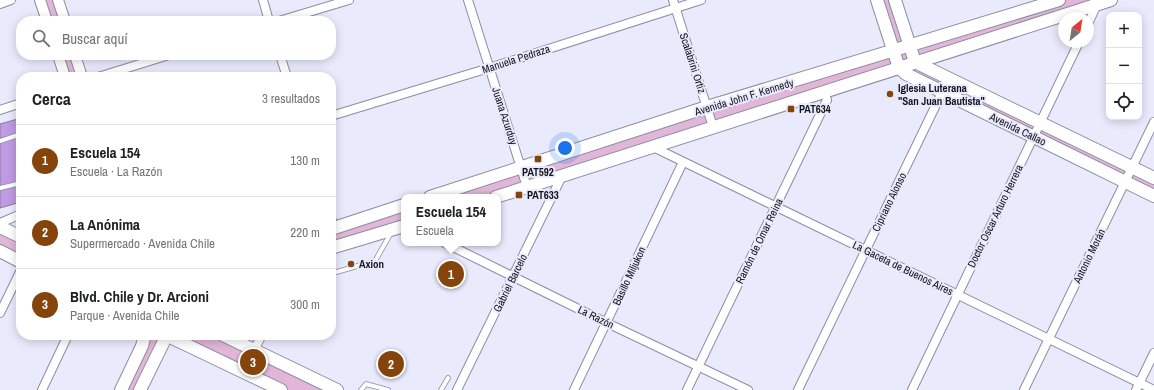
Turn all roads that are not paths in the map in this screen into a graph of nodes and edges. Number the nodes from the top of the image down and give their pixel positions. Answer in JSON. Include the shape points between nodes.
{"nodes":[{"id":1,"x":11,"y":0,"type":"edge"},
{"id":2,"x":40,"y":0,"type":"edge"},
{"id":3,"x":58,"y":0,"type":"edge"},
{"id":4,"x":263,"y":0,"type":"edge"},
{"id":5,"x":349,"y":0,"type":"edge"},
{"id":6,"x":468,"y":0,"type":"edge"},
{"id":7,"x":701,"y":0,"type":"edge"},
{"id":8,"x":877,"y":0,"type":"edge"},
{"id":9,"x":895,"y":0,"type":"edge"},
{"id":10,"x":1059,"y":0,"type":"edge"},
{"id":11,"x":1111,"y":0,"type":"edge"},
{"id":12,"x":0,"y":4,"type":"edge"},
{"id":13,"x":674,"y":4,"type":"edge"},
{"id":14,"x":1097,"y":4,"type":"junction"},
{"id":15,"x":1093,"y":12,"type":"edge"},
{"id":16,"x":45,"y":16,"type":"edge"},
{"id":17,"x":63,"y":16,"type":"edge"},
{"id":18,"x":268,"y":16,"type":"edge"},
{"id":19,"x":296,"y":16,"type":"edge"},
{"id":20,"x":910,"y":46,"type":"junction"},
{"id":21,"x":1076,"y":48,"type":"edge"},
{"id":22,"x":894,"y":52,"type":"junction"},
{"id":23,"x":60,"y":60,"type":"edge"},
{"id":24,"x":77,"y":60,"type":"edge"},
{"id":25,"x":153,"y":60,"type":"edge"},
{"id":26,"x":282,"y":60,"type":"edge"},
{"id":27,"x":915,"y":62,"type":"junction"},
{"id":28,"x":489,"y":68,"type":"junction"},
{"id":29,"x":898,"y":68,"type":"junction"},
{"id":30,"x":63,"y":72,"type":"edge"},
{"id":31,"x":80,"y":72,"type":"edge"},
{"id":32,"x":114,"y":72,"type":"edge"},
{"id":33,"x":285,"y":72,"type":"edge"},
{"id":34,"x":949,"y":78,"type":"junction"},
{"id":35,"x":824,"y":91,"type":"junction"},
{"id":36,"x":942,"y":92,"type":"junction"},
{"id":37,"x":16,"y":104,"type":"edge"},
{"id":38,"x":707,"y":107,"type":"junction"},
{"id":39,"x":0,"y":110,"type":"edge"},
{"id":40,"x":336,"y":114,"type":"edge"},
{"id":41,"x":1040,"y":122,"type":"junction"},
{"id":42,"x":1154,"y":122,"type":"edge"},
{"id":43,"x":713,"y":127,"type":"junction"},
{"id":44,"x":16,"y":136,"type":"edge"},
{"id":45,"x":1033,"y":136,"type":"junction"},
{"id":46,"x":0,"y":141,"type":"edge"},
{"id":47,"x":653,"y":147,"type":"junction"},
{"id":48,"x":684,"y":162,"type":"junction"},
{"id":49,"x":1132,"y":167,"type":"junction"},
{"id":50,"x":521,"y":168,"type":"junction"},
{"id":51,"x":562,"y":176,"type":"junction"},
{"id":52,"x":1154,"y":178,"type":"edge"},
{"id":53,"x":1125,"y":181,"type":"junction"},
{"id":54,"x":16,"y":184,"type":"edge"},
{"id":55,"x":527,"y":187,"type":"junction"},
{"id":56,"x":0,"y":188,"type":"edge"},
{"id":57,"x":439,"y":194,"type":"edge"},
{"id":58,"x":501,"y":195,"type":"edge"},
{"id":59,"x":1154,"y":196,"type":"edge"},
{"id":60,"x":401,"y":206,"type":"edge"},
{"id":61,"x":775,"y":207,"type":"junction"},
{"id":62,"x":16,"y":216,"type":"edge"},
{"id":63,"x":0,"y":223,"type":"edge"},
{"id":64,"x":336,"y":224,"type":"edge"},
{"id":65,"x":0,"y":227,"type":"edge"},
{"id":66,"x":398,"y":228,"type":"edge"},
{"id":67,"x":16,"y":235,"type":"edge"},
{"id":68,"x":451,"y":246,"type":"edge"},
{"id":69,"x":336,"y":247,"type":"edge"},
{"id":70,"x":866,"y":250,"type":"junction"},
{"id":71,"x":0,"y":251,"type":"edge"},
{"id":72,"x":16,"y":259,"type":"edge"},
{"id":73,"x":336,"y":272,"type":"edge"},
{"id":74,"x":513,"y":277,"type":"junction"},
{"id":75,"x":16,"y":280,"type":"edge"},
{"id":76,"x":957,"y":294,"type":"junction"},
{"id":77,"x":0,"y":313,"type":"edge"},
{"id":78,"x":607,"y":323,"type":"junction"},
{"id":79,"x":1049,"y":339,"type":"junction"},
{"id":80,"x":66,"y":340,"type":"edge"},
{"id":81,"x":144,"y":340,"type":"edge"},
{"id":82,"x":165,"y":340,"type":"edge"},
{"id":83,"x":177,"y":340,"type":"edge"},
{"id":84,"x":233,"y":340,"type":"edge"},
{"id":85,"x":259,"y":340,"type":"edge"},
{"id":86,"x":254,"y":350,"type":"junction"},
{"id":87,"x":1154,"y":353,"type":"edge"},
{"id":88,"x":698,"y":366,"type":"junction"},
{"id":89,"x":448,"y":378,"type":"dead end"},
{"id":90,"x":1138,"y":386,"type":"edge"},
{"id":91,"x":42,"y":390,"type":"edge"},
{"id":92,"x":121,"y":390,"type":"edge"},
{"id":93,"x":140,"y":390,"type":"edge"},
{"id":94,"x":281,"y":390,"type":"edge"},
{"id":95,"x":336,"y":390,"type":"edge"},
{"id":96,"x":361,"y":390,"type":"edge"},
{"id":97,"x":388,"y":390,"type":"edge"},
{"id":98,"x":441,"y":390,"type":"edge"},
{"id":99,"x":457,"y":390,"type":"edge"},
{"id":100,"x":574,"y":390,"type":"edge"},
{"id":101,"x":687,"y":390,"type":"edge"},
{"id":102,"x":748,"y":390,"type":"edge"},
{"id":103,"x":798,"y":390,"type":"edge"},
{"id":104,"x":912,"y":390,"type":"edge"},
{"id":105,"x":1024,"y":390,"type":"edge"},
{"id":106,"x":1154,"y":390,"type":"edge"}],
"edges":[{"from":1,"to":12,"type":"street"},
{"from":2,"to":16,"type":"street"},
{"from":3,"to":17,"type":"street"},
{"from":4,"to":18,"type":"street"},
{"from":5,"to":19,"type":"street"},
{"from":6,"to":28,"type":"street","name":"Juana Azurduy"},
{"from":7,"to":13,"type":"street","name":"Manuela Pedraza"},
{"from":8,"to":22,"type":"main road"},
{"from":9,"to":20,"type":"main road"},
{"from":10,"to":20,"type":"main road","name":"Avenida John F. Kennedy"},
{"from":11,"to":14,"type":"main road","name":"Avenida John F. Kennedy"},
{"from":13,"to":28,"type":"street","name":"Manuela Pedraza"},
{"from":13,"to":38,"type":"street","name":"Scalabrini Ortiz"},
{"from":14,"to":15,"type":"street"},
{"from":14,"to":27,"type":"main road","name":"Avenida John F. Kennedy"},
{"from":20,"to":22,"type":"main road","name":"Avenida John F. Kennedy"},
{"from":20,"to":27,"type":"main road"},
{"from":21,"to":41,"type":"street","name":"Doctor Oscar Arturo Herrera"},
{"from":22,"to":29,"type":"main road"},
{"from":22,"to":38,"type":"main road","name":"Avenida John F. Kennedy"},
{"from":23,"to":30,"type":"street"},
{"from":24,"to":31,"type":"street"},
{"from":25,"to":32,"type":"street"},
{"from":26,"to":33,"type":"street"},
{"from":27,"to":29,"type":"main road","name":"Avenida John F. Kennedy"},
{"from":27,"to":34,"type":"main road","name":"Avenida Callao"},
{"from":28,"to":40,"type":"street","name":"Manuela Pedraza"},
{"from":28,"to":50,"type":"street","name":"Juana Azurduy"},
{"from":29,"to":35,"type":"main road","name":"Avenida John F. Kennedy"},
{"from":29,"to":36,"type":"main road","name":"Avenida Callao"},
{"from":34,"to":36,"type":"street","name":"Cipriano Alonso"},
{"from":34,"to":41,"type":"main road","name":"Avenida Callao"},
{"from":35,"to":43,"type":"main road","name":"Avenida John F. Kennedy"},
{"from":35,"to":61,"type":"street","name":"Ramón de Omar Reina","via":[[827,100]]},
{"from":36,"to":45,"type":"main road","name":"Avenida Callao"},
{"from":36,"to":70,"type":"street","name":"Cipriano Alonso"},
{"from":37,"to":39,"type":"street"},
{"from":38,"to":43,"type":"street","name":"Scalabrini Ortiz"},
{"from":38,"to":50,"type":"main road","name":"Avenida John F. Kennedy"},
{"from":41,"to":45,"type":"street","name":"Doctor Oscar Arturo Herrera"},
{"from":41,"to":49,"type":"main road","name":"Avenida Callao"},
{"from":42,"to":49,"type":"street","name":"Antonio Morán"},
{"from":43,"to":47,"type":"main road","name":"Avenida John F. Kennedy"},
{"from":44,"to":46,"type":"lane"},
{"from":45,"to":53,"type":"main road","name":"Avenida Callao"},
{"from":45,"to":76,"type":"street","name":"Doctor Oscar Arturo Herrera"},
{"from":47,"to":48,"type":"street","name":"La Gaceta de Buenos Aires"},
{"from":47,"to":51,"type":"main road","name":"Avenida John F. Kennedy"},
{"from":48,"to":61,"type":"street","name":"La Gaceta de Buenos Aires"},
{"from":48,"to":78,"type":"street","name":"Basillo Miljukon"},
{"from":49,"to":52,"type":"main road","name":"Avenida Callao"},
{"from":49,"to":53,"type":"street","name":"Antonio Morán"},
{"from":50,"to":55,"type":"street","name":"Juana Azurduy"},
{"from":50,"to":57,"type":"main road","name":"Avenida John F. Kennedy"},
{"from":51,"to":55,"type":"main road","name":"Avenida John F. Kennedy"},
{"from":51,"to":74,"type":"street","name":"Gabriel Barcelo"},
{"from":53,"to":59,"type":"main road","name":"Avenida Callao"},
{"from":53,"to":79,"type":"street","name":"Antonio Morán"},
{"from":54,"to":56,"type":"lane"},
{"from":55,"to":58,"type":"main road","name":"Avenida John F. Kennedy"},
{"from":60,"to":64,"type":"main road"},
{"from":61,"to":70,"type":"street","name":"La Gaceta de Buenos Aires"},
{"from":61,"to":88,"type":"street","name":"Ramón de Omar Reina"},
{"from":62,"to":63,"type":"street"},
{"from":65,"to":67,"type":"main road"},
{"from":66,"to":69,"type":"main road"},
{"from":66,"to":73,"type":"lane","via":[[375,261]]},
{"from":68,"to":74,"type":"street","name":"La Razón"},
{"from":70,"to":76,"type":"street","name":"La Gaceta de Buenos Aires"},
{"from":70,"to":103,"type":"street","name":"Cipriano Alonso"},
{"from":71,"to":72,"type":"main road"},
{"from":74,"to":78,"type":"street","name":"La Razón"},
{"from":74,"to":99,"type":"street","name":"Gabriel Barcelo"},
{"from":75,"to":77,"type":"street"},
{"from":76,"to":79,"type":"street","name":"La Gaceta de Buenos Aires"},
{"from":76,"to":104,"type":"street","name":"Doctor Oscar Arturo Herrera"},
{"from":78,"to":88,"type":"street","name":"La Razón"},
{"from":78,"to":100,"type":"street","name":"Basillo Miljukon"},
{"from":79,"to":90,"type":"street","name":"La Gaceta de Buenos Aires"},
{"from":79,"to":105,"type":"street","name":"Antonio Morán"},
{"from":80,"to":91,"type":"street"},
{"from":81,"to":92,"type":"main road"},
{"from":82,"to":93,"type":"main road"},
{"from":83,"to":94,"type":"main road"},
{"from":84,"to":86,"type":"main road"},
{"from":85,"to":86,"type":"street"},
{"from":86,"to":95,"type":"main road"},
{"from":87,"to":90,"type":"street"},
{"from":88,"to":101,"type":"street","name":"Ramón de Omar Reina"},
{"from":88,"to":102,"type":"street","name":"La Razón"},
{"from":89,"to":98,"type":"lane"},
{"from":90,"to":106,"type":"street","name":"La Gaceta de Buenos Aires"},
{"from":96,"to":97,"type":"lane","via":[[366,384]]}]}
